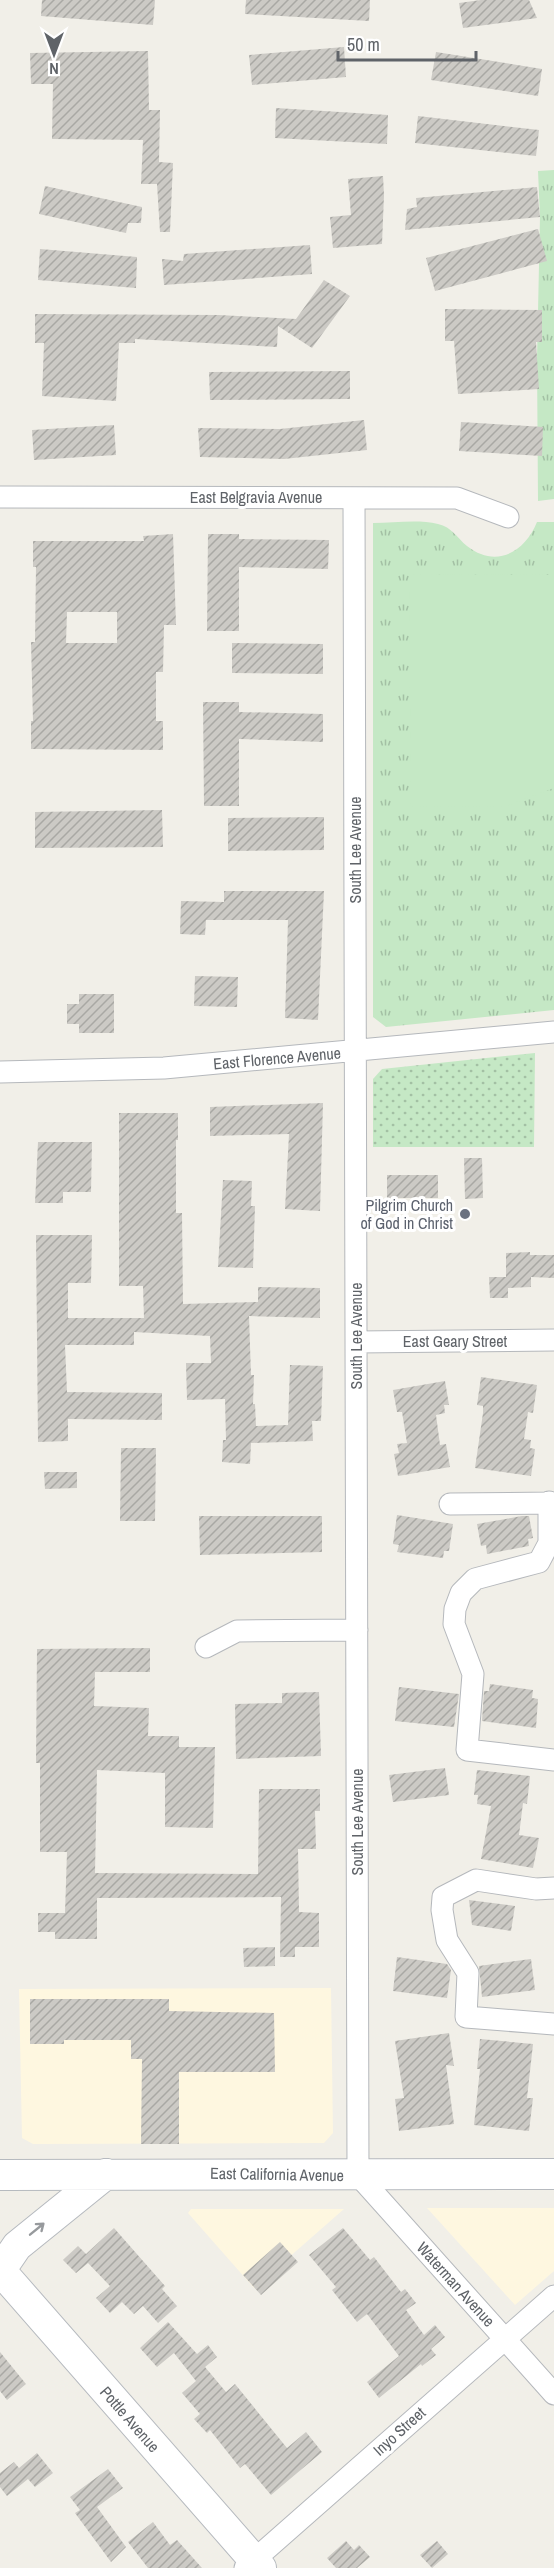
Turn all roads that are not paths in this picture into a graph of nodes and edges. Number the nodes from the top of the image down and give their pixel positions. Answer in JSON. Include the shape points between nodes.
{"nodes":[{"id":1,"x":0,"y":497,"type":"edge"},
{"id":2,"x":354,"y":498,"type":"junction"},
{"id":3,"x":508,"y":517,"type":"dead end"},
{"id":4,"x":554,"y":1032,"type":"edge"},
{"id":5,"x":355,"y":1052,"type":"junction"},
{"id":6,"x":0,"y":1072,"type":"edge"},
{"id":7,"x":554,"y":1340,"type":"edge"},
{"id":8,"x":356,"y":1342,"type":"junction"},
{"id":9,"x":551,"y":1502,"type":"edge"},
{"id":10,"x":450,"y":1504,"type":"dead end"},
{"id":11,"x":357,"y":1630,"type":"junction"},
{"id":12,"x":206,"y":1647,"type":"dead end"},
{"id":13,"x":554,"y":1760,"type":"edge"},
{"id":14,"x":554,"y":1888,"type":"edge"},
{"id":15,"x":554,"y":2024,"type":"edge"},
{"id":16,"x":106,"y":2174,"type":"junction"},
{"id":17,"x":554,"y":2174,"type":"edge"},
{"id":18,"x":0,"y":2175,"type":"edge"},
{"id":19,"x":358,"y":2175,"type":"junction"},
{"id":20,"x":1,"y":2272,"type":"edge"},
{"id":21,"x":554,"y":2296,"type":"edge"},
{"id":22,"x":504,"y":2338,"type":"junction"},
{"id":23,"x":554,"y":2394,"type":"edge"},
{"id":24,"x":253,"y":2565,"type":"edge"}],
"edges":[{"from":1,"to":2,"type":"street","name":"East Belgravia Avenue"},
{"from":2,"to":3,"type":"street","name":"East Belgravia Avenue","via":[[457,498]]},
{"from":2,"to":5,"type":"street","name":"South Lee Avenue"},
{"from":4,"to":5,"type":"street","name":"East Florence Avenue"},
{"from":5,"to":6,"type":"street","name":"East Florence Avenue","via":[[165,1068]]},
{"from":5,"to":8,"type":"street","name":"South Lee Avenue"},
{"from":7,"to":8,"type":"street","name":"East Geary Street"},
{"from":8,"to":11,"type":"street","name":"South Lee Avenue"},
{"from":9,"to":10,"type":"street"},
{"from":9,"to":13,"type":"street","via":[[549,1543],[539,1562],[475,1579],[461,1593],[454,1624],[473,1674],[467,1750]]},
{"from":11,"to":12,"type":"street","via":[[237,1631]]},
{"from":11,"to":19,"type":"street","name":"South Lee Avenue"},
{"from":14,"to":15,"type":"street","via":[[476,1880],[443,1897],[442,1911],[447,1940],[468,1973],[466,2017]]},
{"from":16,"to":18,"type":"main road","name":"East California Avenue"},
{"from":16,"to":19,"type":"main road","name":"East California Avenue"},
{"from":20,"to":16,"type":"main road","one_way":true,"via":[[17,2246]]},
{"from":17,"to":19,"type":"main road","name":"East California Avenue"},
{"from":19,"to":22,"type":"street","name":"Waterman Avenue"},
{"from":20,"to":24,"type":"main road","name":"Pottle Avenue"},
{"from":21,"to":22,"type":"street","name":"Inyo Street"},
{"from":22,"to":23,"type":"street","name":"Waterman Avenue"},
{"from":22,"to":24,"type":"street","name":"Inyo Street"}]}
